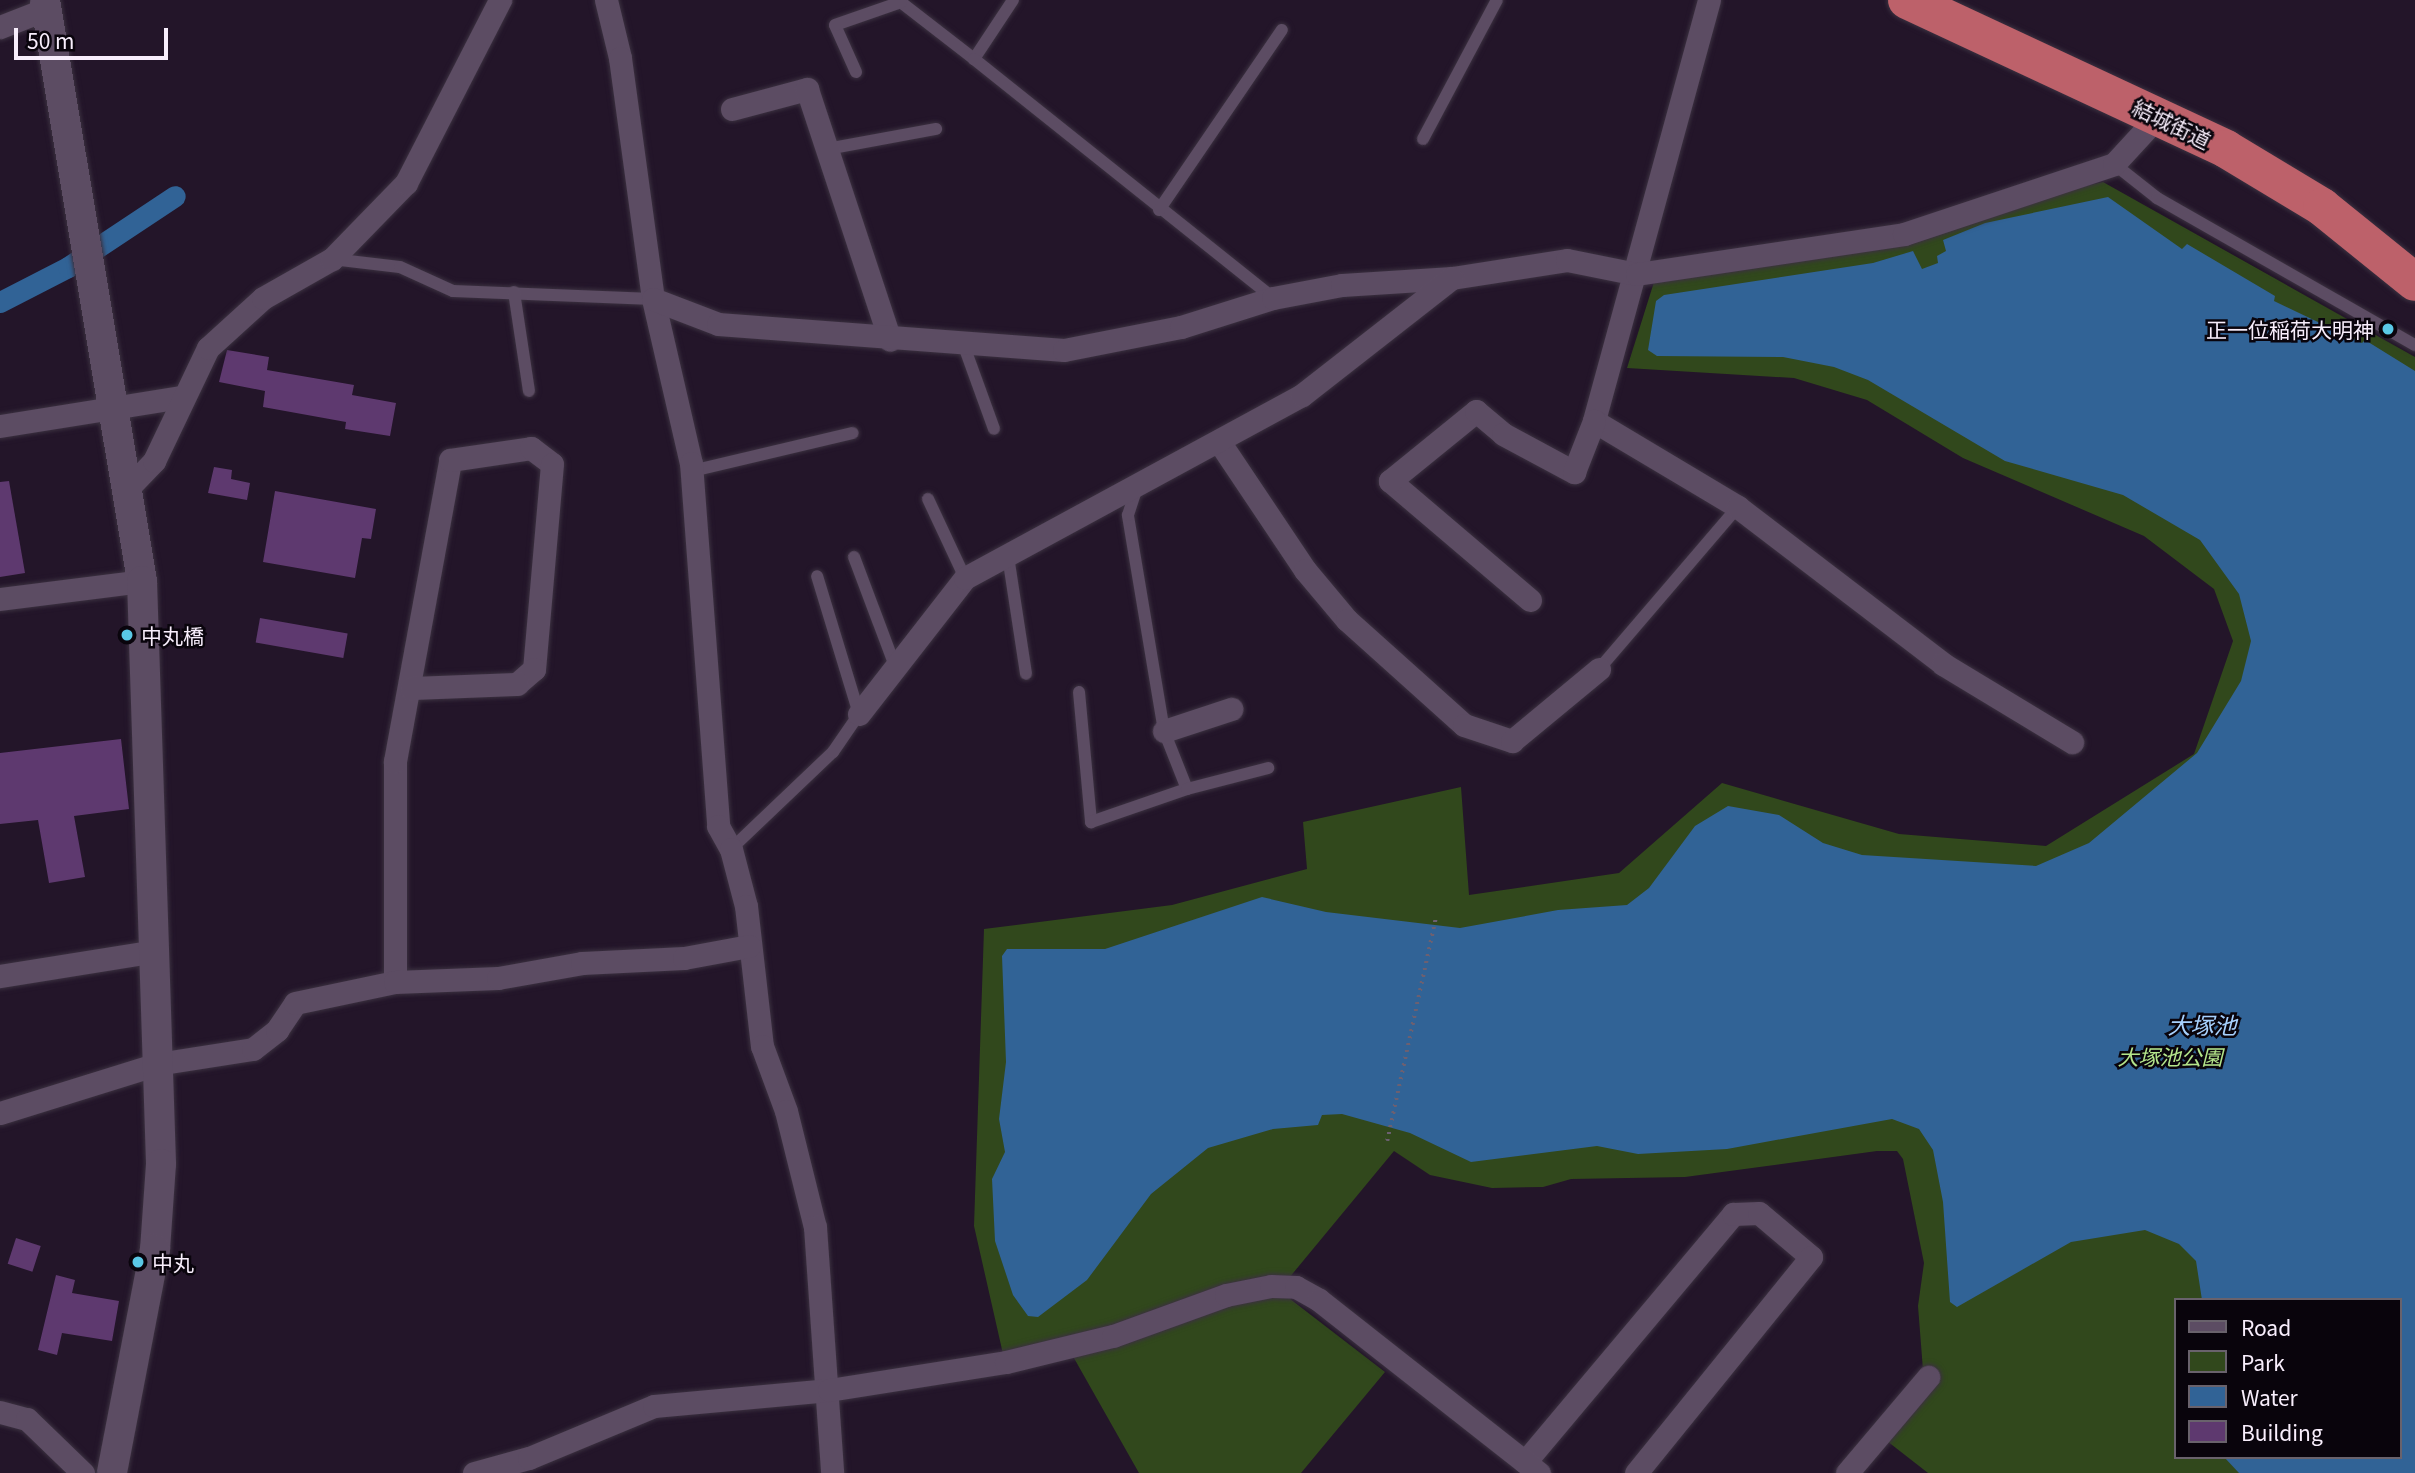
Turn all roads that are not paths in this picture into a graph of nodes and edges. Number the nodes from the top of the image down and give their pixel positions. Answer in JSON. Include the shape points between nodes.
{"nodes":[{"id":1,"x":500,"y":0,"type":"edge"},
{"id":2,"x":606,"y":0,"type":"edge"},
{"id":3,"x":1013,"y":0,"type":"edge"},
{"id":4,"x":1497,"y":0,"type":"edge"},
{"id":5,"x":1709,"y":0,"type":"edge"},
{"id":6,"x":1907,"y":0,"type":"edge"},
{"id":7,"x":900,"y":1,"type":"edge"},
{"id":8,"x":46,"y":4,"type":"edge"},
{"id":9,"x":0,"y":27,"type":"edge"},
{"id":10,"x":1282,"y":30,"type":"dead end"},
{"id":11,"x":974,"y":59,"type":"junction"},
{"id":12,"x":856,"y":72,"type":"dead end"},
{"id":13,"x":732,"y":108,"type":"dead end"},
{"id":14,"x":2147,"y":111,"type":"junction"},
{"id":15,"x":936,"y":129,"type":"dead end"},
{"id":16,"x":1423,"y":139,"type":"dead end"},
{"id":17,"x":827,"y":149,"type":"junction"},
{"id":18,"x":2114,"y":164,"type":"junction"},
{"id":19,"x":1159,"y":211,"type":"junction"},
{"id":20,"x":332,"y":260,"type":"junction"},
{"id":21,"x":1637,"y":274,"type":"junction"},
{"id":22,"x":1452,"y":278,"type":"junction"},
{"id":23,"x":2415,"y":282,"type":"edge"},
{"id":24,"x":514,"y":292,"type":"junction"},
{"id":25,"x":1273,"y":298,"type":"junction"},
{"id":26,"x":653,"y":299,"type":"junction"},
{"id":27,"x":890,"y":340,"type":"junction"},
{"id":28,"x":2415,"y":345,"type":"edge"},
{"id":29,"x":964,"y":346,"type":"junction"},
{"id":30,"x":529,"y":391,"type":"dead end"},
{"id":31,"x":182,"y":397,"type":"junction"},
{"id":32,"x":114,"y":408,"type":"junction"},
{"id":33,"x":1594,"y":421,"type":"junction"},
{"id":34,"x":0,"y":426,"type":"edge"},
{"id":35,"x":994,"y":429,"type":"dead end"},
{"id":36,"x":853,"y":433,"type":"dead end"},
{"id":37,"x":1220,"y":443,"type":"junction"},
{"id":38,"x":692,"y":471,"type":"junction"},
{"id":39,"x":130,"y":486,"type":"junction"},
{"id":40,"x":1137,"y":488,"type":"junction"},
{"id":41,"x":928,"y":499,"type":"dead end"},
{"id":42,"x":1738,"y":507,"type":"junction"},
{"id":43,"x":1008,"y":556,"type":"junction"},
{"id":44,"x":854,"y":557,"type":"dead end"},
{"id":45,"x":817,"y":576,"type":"dead end"},
{"id":46,"x":965,"y":578,"type":"junction"},
{"id":47,"x":142,"y":581,"type":"junction"},
{"id":48,"x":0,"y":598,"type":"edge"},
{"id":49,"x":1530,"y":600,"type":"dead end"},
{"id":50,"x":895,"y":666,"type":"junction"},
{"id":51,"x":1599,"y":669,"type":"joint"},
{"id":52,"x":1026,"y":674,"type":"dead end"},
{"id":53,"x":411,"y":688,"type":"junction"},
{"id":54,"x":1079,"y":692,"type":"dead end"},
{"id":55,"x":1231,"y":709,"type":"dead end"},
{"id":56,"x":859,"y":714,"type":"junction"},
{"id":57,"x":1164,"y":731,"type":"junction"},
{"id":58,"x":2072,"y":742,"type":"dead end"},
{"id":59,"x":1268,"y":768,"type":"dead end"},
{"id":60,"x":1187,"y":789,"type":"junction"},
{"id":61,"x":731,"y":849,"type":"junction"},
{"id":62,"x":749,"y":946,"type":"junction"},
{"id":63,"x":156,"y":951,"type":"junction"},
{"id":64,"x":0,"y":976,"type":"edge"},
{"id":65,"x":395,"y":982,"type":"junction"},
{"id":66,"x":157,"y":1064,"type":"junction"},
{"id":67,"x":0,"y":1113,"type":"edge"},
{"id":68,"x":1928,"y":1377,"type":"dead end"},
{"id":69,"x":829,"y":1390,"type":"junction"},
{"id":70,"x":0,"y":1412,"type":"edge"},
{"id":71,"x":1532,"y":1467,"type":"edge"},
{"id":72,"x":83,"y":1473,"type":"edge"},
{"id":73,"x":113,"y":1473,"type":"edge"},
{"id":74,"x":474,"y":1473,"type":"edge"},
{"id":75,"x":832,"y":1473,"type":"edge"},
{"id":76,"x":1636,"y":1473,"type":"edge"},
{"id":77,"x":1847,"y":1473,"type":"edge"}],
"edges":[{"from":1,"to":20,"type":"street","via":[[406,183]]},
{"from":2,"to":26,"type":"street","via":[[620,58]]},
{"from":3,"to":11,"type":"lane"},
{"from":4,"to":16,"type":"lane"},
{"from":5,"to":21,"type":"street"},
{"from":6,"to":14,"type":"highway","name":"結城街道"},
{"from":7,"to":11,"type":"lane"},
{"from":7,"to":12,"type":"lane","via":[[835,25]]},
{"from":8,"to":9,"type":"street"},
{"from":8,"to":32,"type":"street","via":[[83,248]]},
{"from":10,"to":19,"type":"lane"},
{"from":11,"to":19,"type":"lane"},
{"from":13,"to":17,"type":"street","via":[[807,89]]},
{"from":14,"to":18,"type":"street","via":[[2150,126]]},
{"from":14,"to":23,"type":"highway","name":"結城街道","via":[[2295,189]]},
{"from":15,"to":17,"type":"lane"},
{"from":17,"to":27,"type":"street"},
{"from":18,"to":21,"type":"street","via":[[1904,234]]},
{"from":18,"to":28,"type":"lane","via":[[2157,198]]},
{"from":19,"to":25,"type":"lane"},
{"from":20,"to":24,"type":"lane","via":[[400,267],[453,291]]},
{"from":20,"to":31,"type":"street","via":[[263,298],[229,326],[196,364]]},
{"from":21,"to":22,"type":"street","via":[[1567,260]]},
{"from":21,"to":33,"type":"street"},
{"from":22,"to":25,"type":"street","via":[[1342,285]]},
{"from":22,"to":37,"type":"street","via":[[1302,395]]},
{"from":24,"to":26,"type":"lane"},
{"from":24,"to":30,"type":"lane"},
{"from":25,"to":29,"type":"street","via":[[1181,327],[1064,350]]},
{"from":26,"to":27,"type":"street","via":[[718,324]]},
{"from":26,"to":38,"type":"street"},
{"from":27,"to":29,"type":"street"},
{"from":29,"to":35,"type":"lane"},
{"from":31,"to":32,"type":"street"},
{"from":31,"to":39,"type":"street","via":[[154,461]]},
{"from":32,"to":34,"type":"street"},
{"from":32,"to":39,"type":"street"},
{"from":33,"to":42,"type":"street"},
{"from":33,"to":49,"type":"street","via":[[1574,472],[1503,435],[1476,411],[1390,481]]},
{"from":36,"to":38,"type":"lane"},
{"from":37,"to":40,"type":"street"},
{"from":37,"to":51,"type":"street","via":[[1305,570],[1347,620],[1464,725],[1512,741]]},
{"from":38,"to":61,"type":"street","via":[[718,826]]},
{"from":39,"to":47,"type":"street"},
{"from":40,"to":43,"type":"street"},
{"from":40,"to":57,"type":"lane","via":[[1128,515]]},
{"from":41,"to":46,"type":"lane"},
{"from":42,"to":51,"type":"lane"},
{"from":42,"to":58,"type":"street","via":[[1943,664]]},
{"from":43,"to":46,"type":"street"},
{"from":43,"to":52,"type":"lane"},
{"from":44,"to":50,"type":"lane"},
{"from":45,"to":56,"type":"lane"},
{"from":46,"to":50,"type":"street"},
{"from":47,"to":48,"type":"street"},
{"from":47,"to":63,"type":"street"},
{"from":50,"to":56,"type":"street"},
{"from":53,"to":53,"type":"street","via":[[450,460],[531,448],[552,464],[534,669],[517,684]]},
{"from":53,"to":65,"type":"street","via":[[395,761]]},
{"from":54,"to":60,"type":"lane","via":[[1091,822]]},
{"from":55,"to":57,"type":"street"},
{"from":56,"to":61,"type":"lane","via":[[833,752]]},
{"from":57,"to":60,"type":"lane"},
{"from":59,"to":60,"type":"lane"},
{"from":61,"to":62,"type":"street"},
{"from":62,"to":65,"type":"street","via":[[684,958],[582,963],[498,978]]},
{"from":62,"to":69,"type":"street","via":[[762,1046],[786,1111],[815,1227]]},
{"from":63,"to":64,"type":"street"},
{"from":63,"to":66,"type":"street"},
{"from":65,"to":66,"type":"street","via":[[295,1003],[277,1030],[253,1049]]},
{"from":66,"to":67,"type":"street"},
{"from":66,"to":73,"type":"street","via":[[161,1164],[155,1249]]},
{"from":68,"to":77,"type":"street"},
{"from":69,"to":71,"type":"street","via":[[1006,1362],[1114,1336],[1226,1295],[1296,1287]]},
{"from":69,"to":74,"type":"street","via":[[654,1406],[529,1458]]},
{"from":69,"to":75,"type":"street"},
{"from":70,"to":72,"type":"street","via":[[27,1419]]},
{"from":71,"to":76,"type":"street","via":[[1733,1214],[1759,1213],[1811,1257]]}]}
